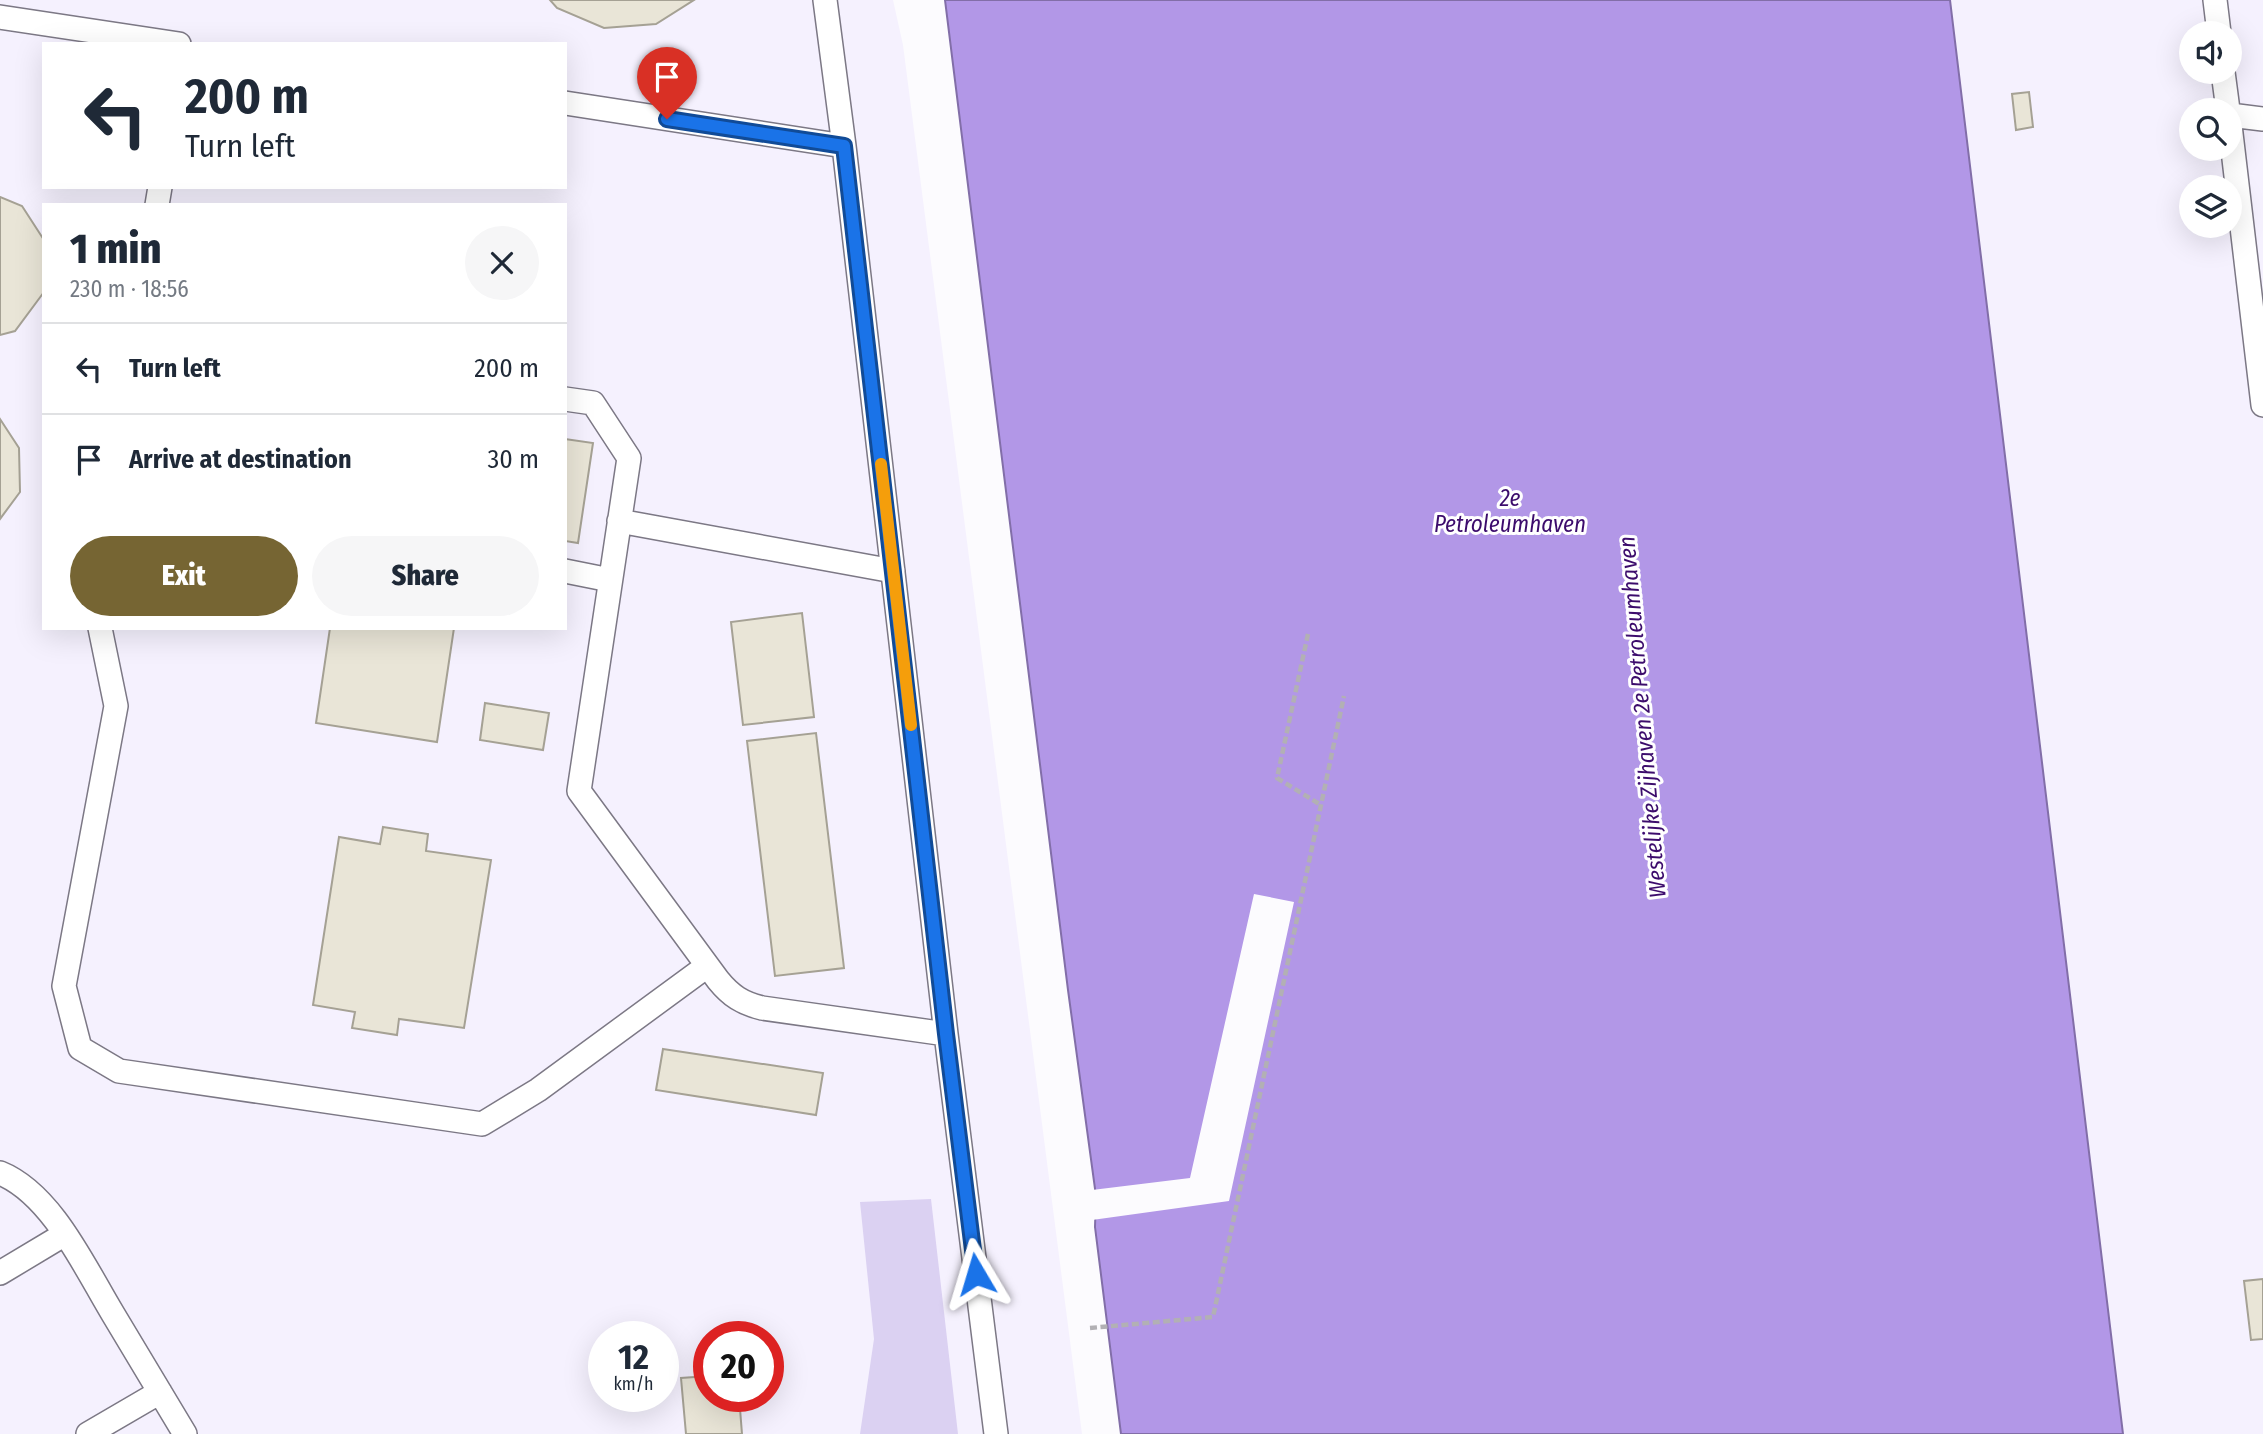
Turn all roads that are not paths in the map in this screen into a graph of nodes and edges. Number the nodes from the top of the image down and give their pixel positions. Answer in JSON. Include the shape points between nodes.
{"nodes":[{"id":1,"x":825,"y":0,"type":"edge"},
{"id":2,"x":2215,"y":0,"type":"edge"},
{"id":3,"x":0,"y":17,"type":"edge"},
{"id":4,"x":2217,"y":21,"type":"edge"},
{"id":5,"x":166,"y":42,"type":"edge"},
{"id":6,"x":567,"y":103,"type":"edge"},
{"id":7,"x":2242,"y":115,"type":"edge"},
{"id":8,"x":2263,"y":119,"type":"edge"},
{"id":9,"x":844,"y":146,"type":"junction"},
{"id":10,"x":2234,"y":161,"type":"edge"},
{"id":11,"x":567,"y":399,"type":"edge"},
{"id":12,"x":2263,"y":405,"type":"edge"},
{"id":13,"x":619,"y":521,"type":"junction"},
{"id":14,"x":567,"y":571,"type":"edge"},
{"id":15,"x":893,"y":571,"type":"junction"},
{"id":16,"x":610,"y":580,"type":"junction"},
{"id":17,"x":100,"y":630,"type":"edge"},
{"id":18,"x":707,"y":966,"type":"junction"},
{"id":19,"x":946,"y":1034,"type":"junction"},
{"id":20,"x":0,"y":1173,"type":"edge"},
{"id":21,"x":65,"y":1234,"type":"junction"},
{"id":22,"x":0,"y":1273,"type":"edge"},
{"id":23,"x":160,"y":1392,"type":"junction"},
{"id":24,"x":88,"y":1434,"type":"edge"},
{"id":25,"x":185,"y":1434,"type":"edge"},
{"id":26,"x":996,"y":1434,"type":"edge"}],
"edges":[{"from":1,"to":9,"type":"lane"},
{"from":2,"to":4,"type":"lane"},
{"from":3,"to":5,"type":"lane"},
{"from":6,"to":9,"type":"lane"},
{"from":7,"to":8,"type":"lane"},
{"from":9,"to":15,"type":"lane"},
{"from":10,"to":12,"type":"lane"},
{"from":11,"to":13,"type":"lane","via":[[593,404],[629,458]]},
{"from":13,"to":15,"type":"lane"},
{"from":13,"to":16,"type":"lane"},
{"from":14,"to":16,"type":"lane"},
{"from":15,"to":19,"type":"lane"},
{"from":16,"to":18,"type":"lane","via":[[579,791]]},
{"from":17,"to":18,"type":"lane","via":[[116,706],[64,986],[80,1048],[119,1071],[482,1124],[538,1090]]},
{"from":18,"to":19,"type":"lane","via":[[731,995],[744,1003]]},
{"from":19,"to":26,"type":"lane"},
{"from":20,"to":21,"type":"lane","via":[[38,1199]]},
{"from":21,"to":22,"type":"lane"},
{"from":21,"to":23,"type":"lane"},
{"from":23,"to":24,"type":"lane"},
{"from":23,"to":25,"type":"lane"}]}
